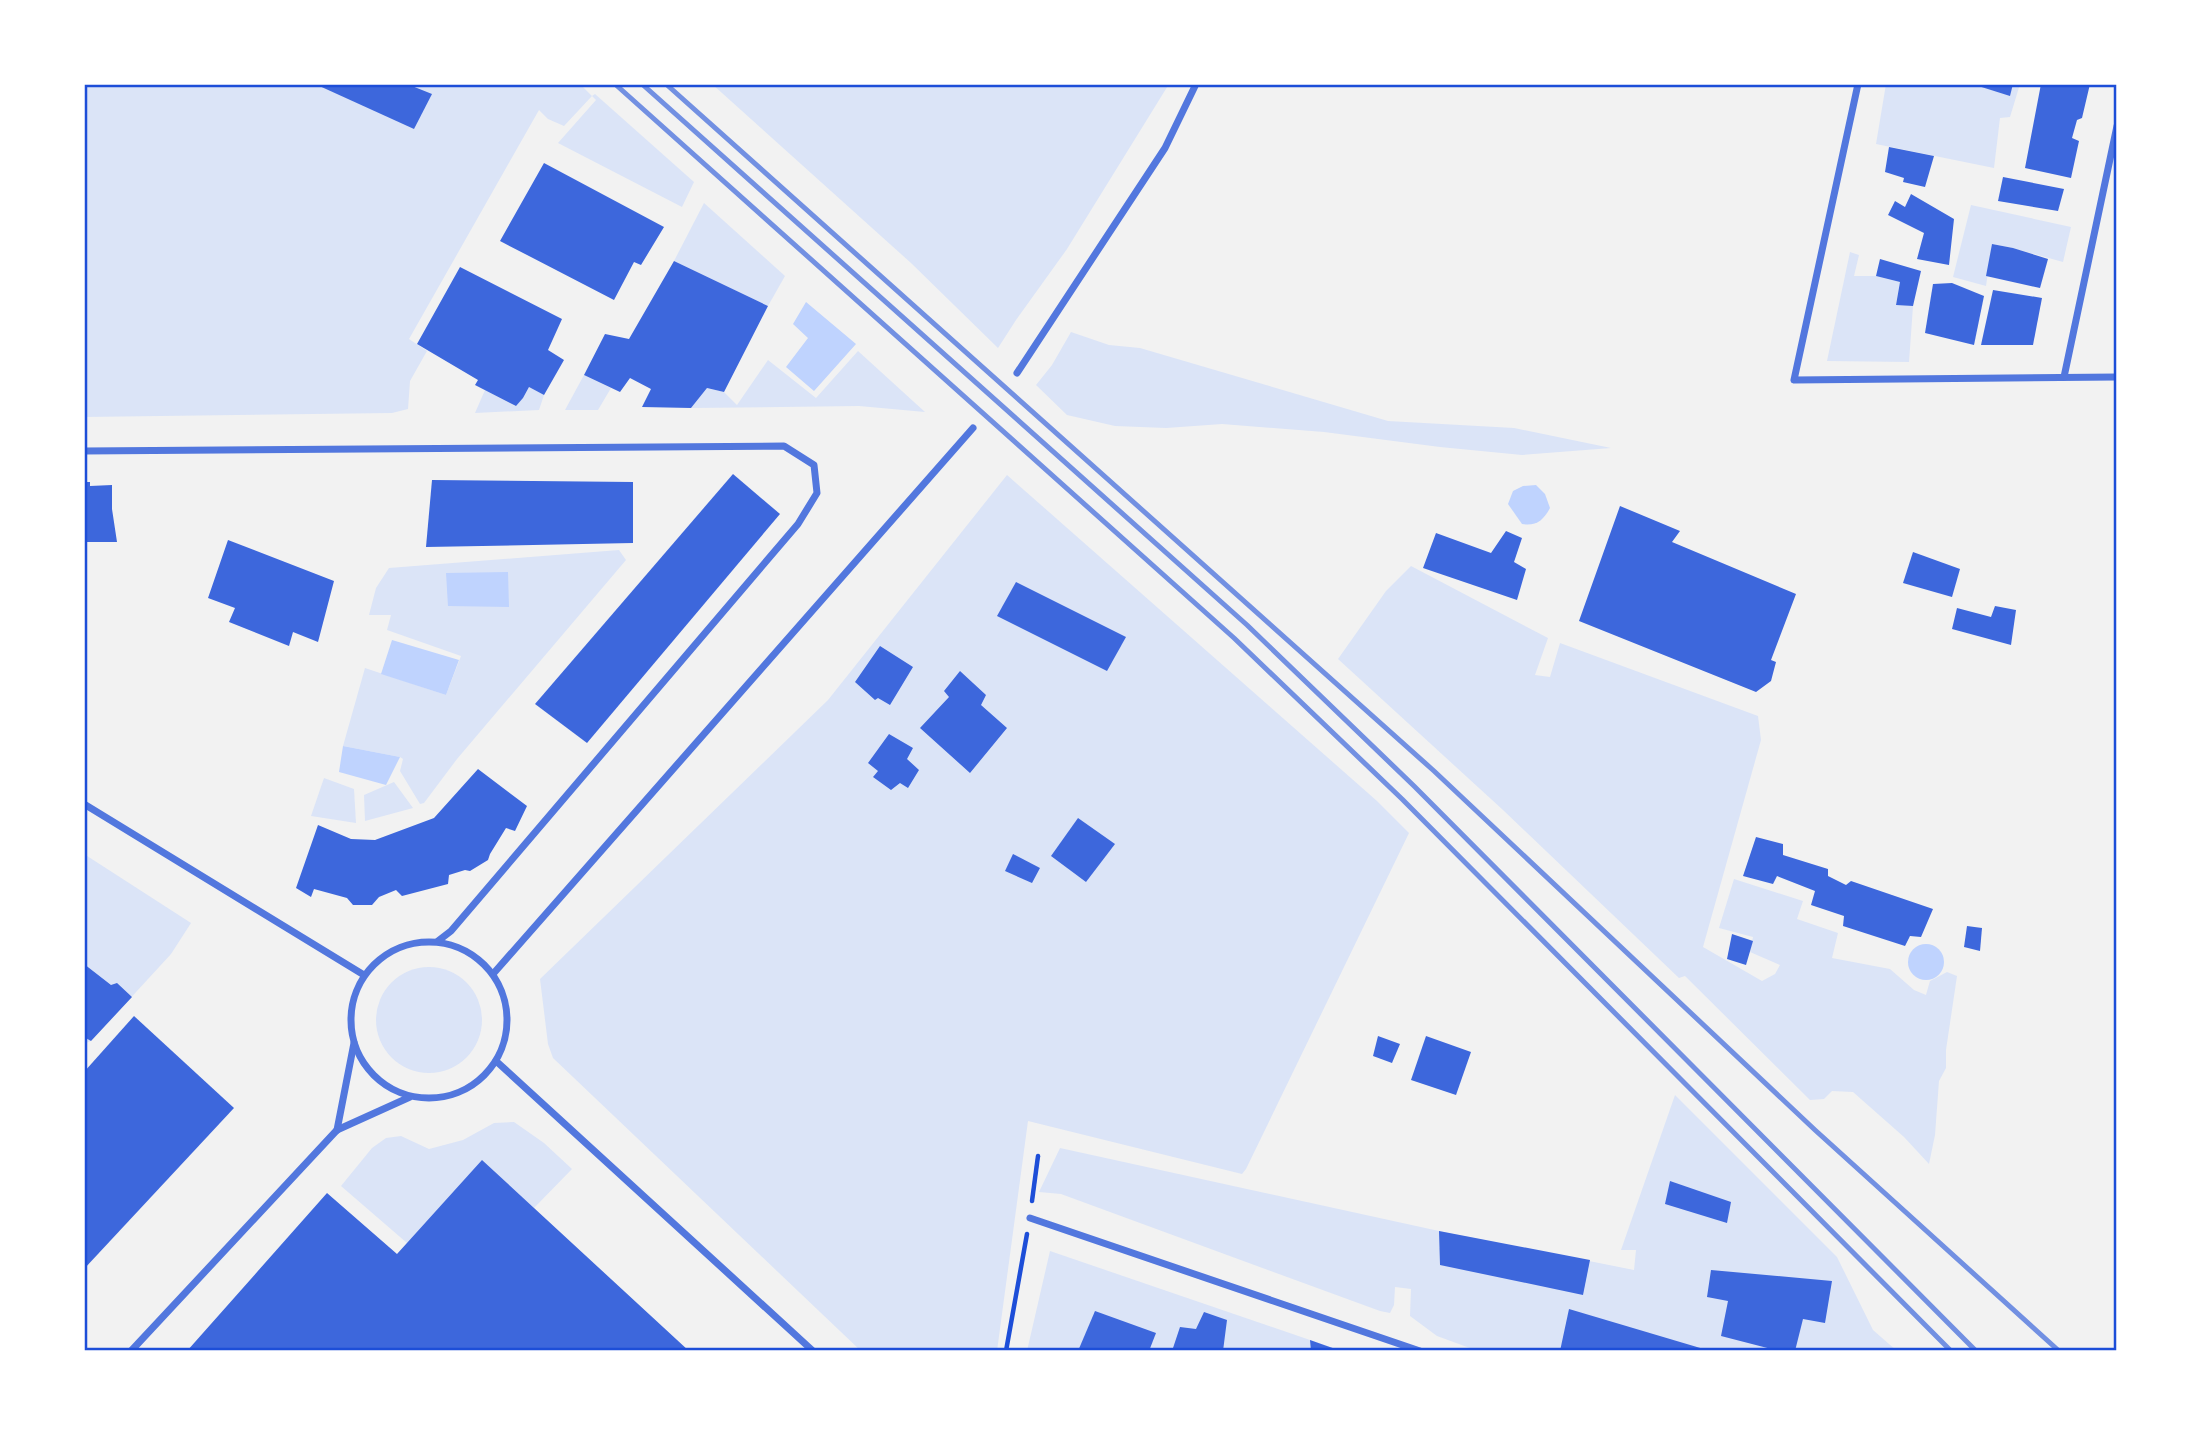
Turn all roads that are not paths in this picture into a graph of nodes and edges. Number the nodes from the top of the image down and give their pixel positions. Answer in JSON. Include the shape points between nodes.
{"nodes":[{"id":1,"x":1196,"y":84,"type":"edge"},
{"id":2,"x":1858,"y":84,"type":"edge"},
{"id":3,"x":2117,"y":126,"type":"edge"},
{"id":4,"x":1017,"y":373,"type":"dead end"},
{"id":5,"x":2064,"y":377,"type":"junction"},
{"id":6,"x":2117,"y":377,"type":"edge"},
{"id":7,"x":973,"y":428,"type":"dead end"},
{"id":8,"x":84,"y":451,"type":"edge"},
{"id":9,"x":84,"y":804,"type":"edge"},
{"id":10,"x":438,"y":941,"type":"junction"},
{"id":11,"x":494,"y":974,"type":"junction"},
{"id":12,"x":364,"y":975,"type":"junction"},
{"id":13,"x":354,"y":1043,"type":"junction"},
{"id":14,"x":496,"y":1061,"type":"junction"},
{"id":15,"x":410,"y":1097,"type":"junction"},
{"id":16,"x":337,"y":1130,"type":"junction"},
{"id":17,"x":1030,"y":1219,"type":"road end"},
{"id":18,"x":131,"y":1351,"type":"edge"},
{"id":19,"x":813,"y":1351,"type":"edge"},
{"id":20,"x":1420,"y":1351,"type":"edge"}],
"edges":[{"from":1,"to":4,"type":"street","via":[[1165,148]]},
{"from":2,"to":5,"type":"street","via":[[1794,380]]},
{"from":3,"to":5,"type":"street"},
{"from":5,"to":6,"type":"street"},
{"from":7,"to":11,"type":"street"},
{"from":8,"to":10,"type":"street","via":[[784,446],[814,466],[817,493],[798,524]]},
{"from":9,"to":12,"type":"street"},
{"from":10,"to":11,"type":"street","via":[[474,954]]},
{"from":10,"to":12,"type":"street","via":[[410,943],[383,955]]},
{"from":11,"to":14,"type":"street","via":[[509,1018]]},
{"from":12,"to":13,"type":"street","via":[[350,1016]]},
{"from":13,"to":15,"type":"street","via":[[366,1068],[385,1085]]},
{"from":13,"to":16,"type":"street"},
{"from":14,"to":15,"type":"street","via":[[468,1089],[442,1098]]},
{"from":14,"to":19,"type":"street"},
{"from":15,"to":16,"type":"street"},
{"from":16,"to":18,"type":"street"},
{"from":17,"to":20,"type":"street"}]}
